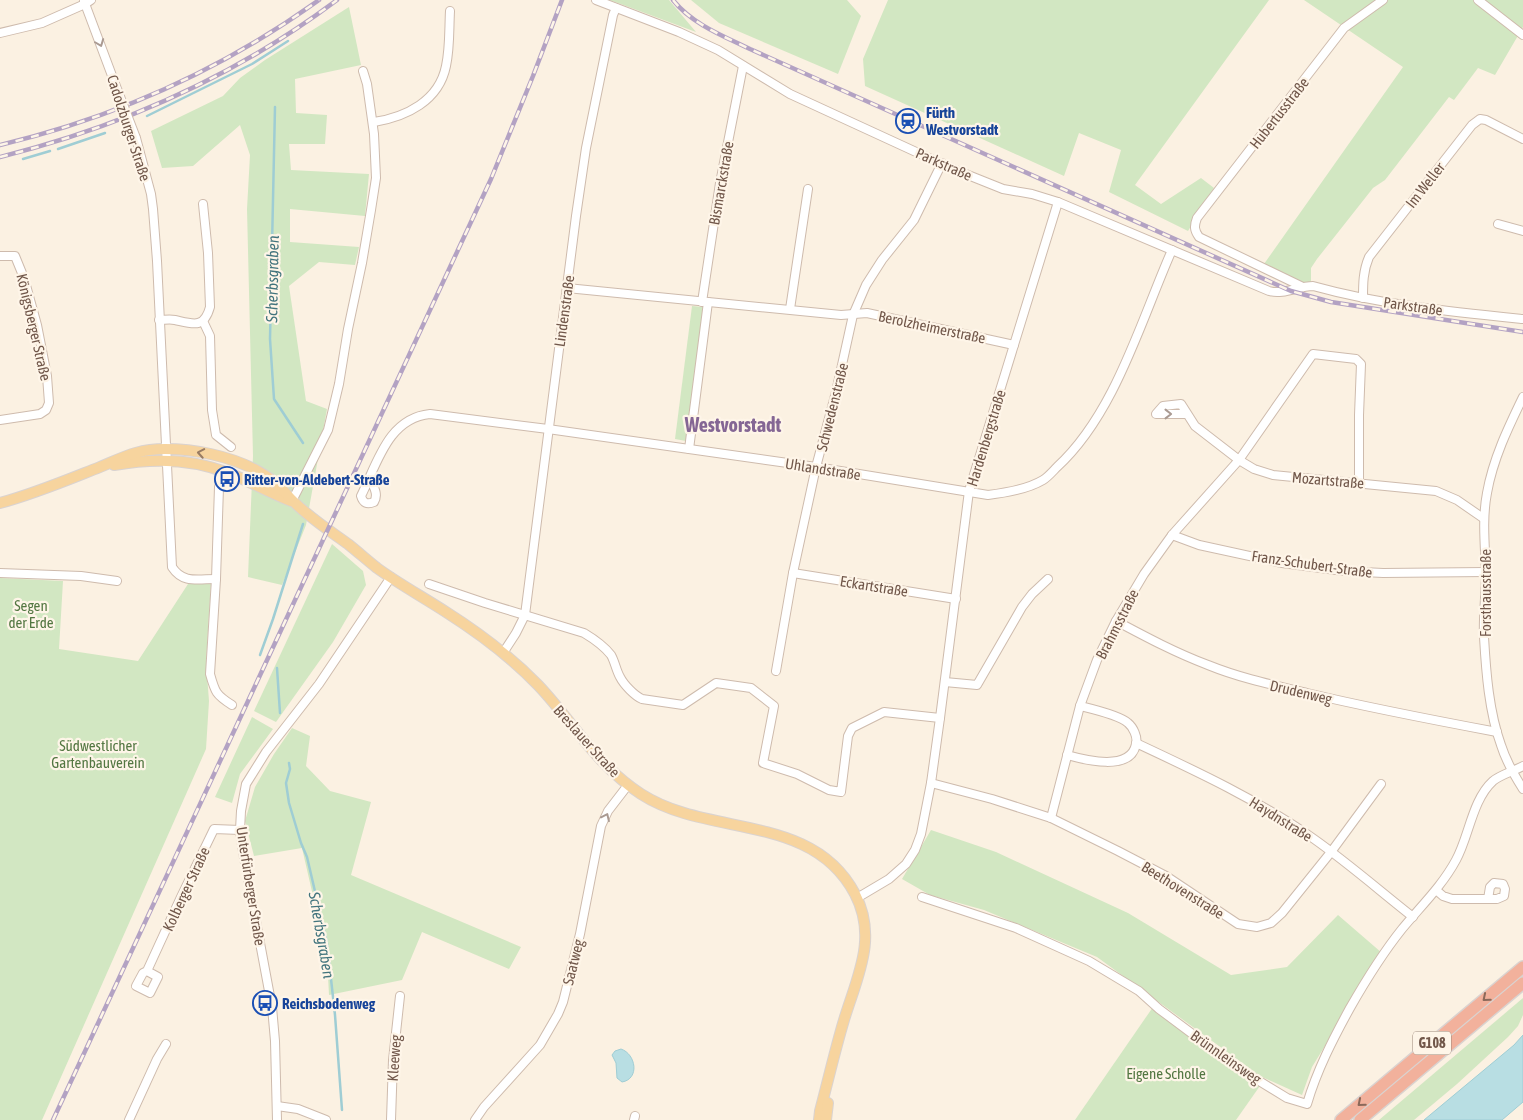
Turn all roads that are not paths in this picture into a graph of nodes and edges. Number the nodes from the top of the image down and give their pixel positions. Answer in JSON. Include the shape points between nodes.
{"nodes":[{"id":1,"x":596,"y":0,"type":"edge"},
{"id":2,"x":1382,"y":0,"type":"edge"},
{"id":3,"x":1478,"y":0,"type":"edge"},
{"id":4,"x":86,"y":1,"type":"edge"},
{"id":5,"x":616,"y":8,"type":"junction"},
{"id":6,"x":450,"y":11,"type":"dead end"},
{"id":7,"x":0,"y":33,"type":"edge"},
{"id":8,"x":1523,"y":35,"type":"edge"},
{"id":9,"x":743,"y":66,"type":"junction"},
{"id":10,"x":362,"y":71,"type":"dead end"},
{"id":11,"x":374,"y":122,"type":"junction"},
{"id":12,"x":1523,"y":140,"type":"edge"},
{"id":13,"x":942,"y":163,"type":"junction"},
{"id":14,"x":808,"y":189,"type":"dead end"},
{"id":15,"x":1058,"y":202,"type":"junction"},
{"id":16,"x":203,"y":204,"type":"dead end"},
{"id":17,"x":1498,"y":224,"type":"dead end"},
{"id":18,"x":1523,"y":230,"type":"edge"},
{"id":19,"x":1199,"y":237,"type":"joint"},
{"id":20,"x":1172,"y":250,"type":"junction"},
{"id":21,"x":0,"y":256,"type":"edge"},
{"id":22,"x":1303,"y":287,"type":"junction"},
{"id":23,"x":567,"y":288,"type":"junction"},
{"id":24,"x":1363,"y":298,"type":"junction"},
{"id":25,"x":705,"y":302,"type":"junction"},
{"id":26,"x":790,"y":309,"type":"junction"},
{"id":27,"x":853,"y":314,"type":"junction"},
{"id":28,"x":1523,"y":319,"type":"edge"},
{"id":29,"x":159,"y":320,"type":"junction"},
{"id":30,"x":203,"y":321,"type":"junction"},
{"id":31,"x":1014,"y":345,"type":"junction"},
{"id":32,"x":1523,"y":397,"type":"edge"},
{"id":33,"x":1186,"y":414,"type":"dead end"},
{"id":34,"x":0,"y":420,"type":"edge"},
{"id":35,"x":548,"y":429,"type":"junction"},
{"id":36,"x":232,"y":447,"type":"dead end"},
{"id":37,"x":166,"y":449,"type":"junction"},
{"id":38,"x":689,"y":449,"type":"junction"},
{"id":39,"x":167,"y":460,"type":"junction"},
{"id":40,"x":1239,"y":460,"type":"junction"},
{"id":41,"x":99,"y":467,"type":"junction"},
{"id":42,"x":816,"y":468,"type":"junction"},
{"id":43,"x":370,"y":478,"type":"dead end"},
{"id":44,"x":1359,"y":482,"type":"junction"},
{"id":45,"x":219,"y":487,"type":"dead end"},
{"id":46,"x":969,"y":491,"type":"junction"},
{"id":47,"x":292,"y":501,"type":"junction"},
{"id":48,"x":0,"y":504,"type":"edge"},
{"id":49,"x":1484,"y":518,"type":"junction"},
{"id":50,"x":1172,"y":534,"type":"junction"},
{"id":51,"x":793,"y":572,"type":"junction"},
{"id":52,"x":1486,"y":572,"type":"junction"},
{"id":53,"x":0,"y":573,"type":"edge"},
{"id":54,"x":391,"y":577,"type":"junction"},
{"id":55,"x":216,"y":579,"type":"junction"},
{"id":56,"x":1048,"y":579,"type":"dead end"},
{"id":57,"x":118,"y":581,"type":"dead end"},
{"id":58,"x":429,"y":584,"type":"dead end"},
{"id":59,"x":956,"y":599,"type":"junction"},
{"id":60,"x":525,"y":615,"type":"junction"},
{"id":61,"x":1116,"y":620,"type":"junction"},
{"id":62,"x":503,"y":653,"type":"junction"},
{"id":63,"x":776,"y":671,"type":"dead end"},
{"id":64,"x":945,"y":682,"type":"junction"},
{"id":65,"x":232,"y":705,"type":"dead end"},
{"id":66,"x":1080,"y":706,"type":"junction"},
{"id":67,"x":940,"y":718,"type":"junction"},
{"id":68,"x":1496,"y":732,"type":"junction"},
{"id":69,"x":1136,"y":743,"type":"junction"},
{"id":70,"x":1067,"y":754,"type":"junction"},
{"id":71,"x":1523,"y":766,"type":"edge"},
{"id":72,"x":1512,"y":771,"type":"junction"},
{"id":73,"x":931,"y":783,"type":"junction"},
{"id":74,"x":1381,"y":784,"type":"dead end"},
{"id":75,"x":628,"y":785,"type":"junction"},
{"id":76,"x":1523,"y":789,"type":"edge"},
{"id":77,"x":1051,"y":818,"type":"junction"},
{"id":78,"x":240,"y":830,"type":"junction"},
{"id":79,"x":1331,"y":852,"type":"junction"},
{"id":80,"x":1436,"y":890,"type":"junction"},
{"id":81,"x":922,"y":897,"type":"dead end"},
{"id":82,"x":857,"y":898,"type":"junction"},
{"id":83,"x":1488,"y":899,"type":"dead end"},
{"id":84,"x":1413,"y":917,"type":"junction"},
{"id":85,"x":1523,"y":967,"type":"edge"},
{"id":86,"x":147,"y":971,"type":"dead end"},
{"id":87,"x":1523,"y":983,"type":"edge"},
{"id":88,"x":400,"y":996,"type":"dead end"},
{"id":89,"x":166,"y":1044,"type":"dead end"},
{"id":90,"x":831,"y":1070,"type":"junction"},
{"id":91,"x":277,"y":1106,"type":"junction"},
{"id":92,"x":129,"y":1120,"type":"edge"},
{"id":93,"x":277,"y":1120,"type":"edge"},
{"id":94,"x":326,"y":1120,"type":"edge"},
{"id":95,"x":391,"y":1120,"type":"edge"},
{"id":96,"x":475,"y":1120,"type":"edge"},
{"id":97,"x":819,"y":1120,"type":"edge"},
{"id":98,"x":826,"y":1120,"type":"edge"},
{"id":99,"x":1341,"y":1120,"type":"edge"},
{"id":100,"x":1360,"y":1120,"type":"edge"}],
"edges":[{"from":1,"to":5,"type":"street","name":"Parkstraße"},
{"from":2,"to":19,"type":"street","name":"Hubertusstraße","via":[[1344,28],[1197,218],[1195,232]]},
{"from":3,"to":8,"type":"street"},
{"from":4,"to":7,"type":"street","via":[[42,23]]},
{"from":4,"to":29,"type":"street","name":"Cadolzburger Straße","one_way":true,"bridge":true,"via":[[136,138],[151,194]]},
{"from":5,"to":9,"type":"street","name":"Parkstraße","via":[[679,32]]},
{"from":5,"to":23,"type":"street","name":"Lindenstraße","via":[[586,148]]},
{"from":6,"to":11,"type":"street","via":[[446,67],[436,89],[420,106],[400,116]]},
{"from":9,"to":13,"type":"street","name":"Parkstraße","via":[[790,94]]},
{"from":9,"to":25,"type":"street","name":"Bismarckstraße","via":[[720,183]]},
{"from":10,"to":11,"type":"street"},
{"from":11,"to":47,"type":"street","via":[[376,178],[372,210],[339,384],[328,430]]},
{"from":12,"to":24,"type":"street","name":"Im Weller","via":[[1480,118],[1472,125],[1369,257],[1363,280]]},
{"from":13,"to":15,"type":"street","name":"Parkstraße","via":[[1003,189]]},
{"from":13,"to":27,"type":"street","name":"Schwedenstraße","via":[[914,220],[882,260]]},
{"from":14,"to":26,"type":"street"},
{"from":15,"to":20,"type":"street","name":"Parkstraße"},
{"from":15,"to":31,"type":"street","name":"Hardenbergstraße"},
{"from":16,"to":30,"type":"street","via":[[210,307]]},
{"from":17,"to":18,"type":"street"},
{"from":19,"to":22,"type":"street","name":"Parkstraße"},
{"from":20,"to":22,"type":"street","name":"Parkstraße","via":[[1268,291],[1278,293]]},
{"from":20,"to":46,"type":"street","name":"Uhlandstraße","via":[[1125,364],[1071,455],[1043,480],[1010,493],[988,495]]},
{"from":21,"to":34,"type":"street","name":"Königsberger Straße","via":[[15,256],[24,278],[37,324],[50,403],[40,414]]},
{"from":22,"to":24,"type":"street","name":"Parkstraße","via":[[1313,286]]},
{"from":23,"to":25,"type":"street","name":"Berolzheimerstraße"},
{"from":23,"to":35,"type":"street","name":"Lindenstraße"},
{"from":24,"to":28,"type":"street","name":"Parkstraße"},
{"from":25,"to":26,"type":"street","name":"Berolzheimerstraße"},
{"from":25,"to":38,"type":"street","name":"Bismarckstraße"},
{"from":26,"to":27,"type":"street","name":"Berolzheimerstraße"},
{"from":27,"to":31,"type":"street","name":"Berolzheimerstraße","via":[[867,312]]},
{"from":27,"to":42,"type":"street","name":"Schwedenstraße"},
{"from":29,"to":30,"type":"street","via":[[187,324]]},
{"from":29,"to":37,"type":"street","name":"Cadolzburger Straße"},
{"from":30,"to":36,"type":"street","via":[[210,336],[216,435]]},
{"from":31,"to":46,"type":"street","name":"Hardenbergstraße"},
{"from":32,"to":49,"type":"street","name":"Forsthausstraße","via":[[1496,460],[1486,494]]},
{"from":33,"to":40,"type":"street","name":"Mozartstraße","via":[[1195,426]]},
{"from":35,"to":38,"type":"street","name":"Uhlandstraße"},
{"from":35,"to":43,"type":"street","name":"Uhlandstraße","via":[[418,415],[400,425],[392,434]]},
{"from":35,"to":60,"type":"street","name":"Lindenstraße"},
{"from":37,"to":39,"type":"street","name":"Cadolzburger Straße"},
{"from":37,"to":41,"type":"main road","name":"Breslauer Straße","via":[[128,454]]},
{"from":47,"to":37,"type":"main road","name":"Breslauer Straße","one_way":true,"via":[[278,484],[235,461]]},
{"from":38,"to":42,"type":"street","name":"Uhlandstraße"},
{"from":39,"to":41,"type":"main road","name":"Breslauer Straße"},
{"from":39,"to":47,"type":"main road","name":"Breslauer Straße","via":[[219,469]]},
{"from":39,"to":55,"type":"street","name":"Cadolzburger Straße","via":[[172,566],[186,579]]},
{"from":40,"to":44,"type":"street","name":"Mozartstraße","via":[[1273,475]]},
{"from":40,"to":44,"type":"street","name":"Brahmsstraße","via":[[1313,354],[1356,359],[1362,372]]},
{"from":40,"to":50,"type":"street","name":"Brahmsstraße"},
{"from":41,"to":48,"type":"main road","name":"Breslauer Straße"},
{"from":42,"to":46,"type":"street","name":"Uhlandstraße"},
{"from":42,"to":51,"type":"street","name":"Schwedenstraße"},
{"from":44,"to":49,"type":"street","name":"Mozartstraße","via":[[1436,491],[1458,500]]},
{"from":45,"to":55,"type":"street"},
{"from":46,"to":59,"type":"street","name":"Hardenbergstraße"},
{"from":47,"to":54,"type":"main road","name":"Breslauer Straße"},
{"from":49,"to":52,"type":"street","name":"Forsthausstraße"},
{"from":50,"to":52,"type":"street","name":"Franz-Schubert-Straße","via":[[1199,545],[1282,563],[1344,571]]},
{"from":50,"to":61,"type":"street","name":"Brahmsstraße"},
{"from":51,"to":59,"type":"street","name":"Eckartstraße"},
{"from":51,"to":63,"type":"street","name":"Schwedenstraße"},
{"from":52,"to":68,"type":"street","name":"Forsthausstraße","via":[[1485,645]]},
{"from":53,"to":57,"type":"street"},
{"from":54,"to":62,"type":"main road","name":"Breslauer Straße"},
{"from":54,"to":78,"type":"street","name":"Unterfürberger Straße","via":[[246,784]]},
{"from":55,"to":65,"type":"street","via":[[210,674],[219,697]]},
{"from":56,"to":64,"type":"street","via":[[1022,607],[977,685]]},
{"from":58,"to":60,"type":"street"},
{"from":59,"to":64,"type":"street","name":"Hardenbergstraße"},
{"from":60,"to":62,"type":"street","name":"Lindenstraße"},
{"from":60,"to":67,"type":"street","via":[[584,633],[598,642],[611,656],[620,678],[642,699],[683,705],[716,683],[751,688],[774,706],[763,763],[798,774],[829,790],[841,792],[848,736],[852,728],[884,712]]},
{"from":61,"to":66,"type":"street","name":"Brahmsstraße"},
{"from":61,"to":68,"type":"street","name":"Drudenweg","via":[[1156,643],[1254,681]]},
{"from":62,"to":75,"type":"main road","name":"Breslauer Straße","via":[[538,686],[596,756]]},
{"from":64,"to":67,"type":"street","name":"Hardenbergstraße"},
{"from":66,"to":69,"type":"street","via":[[1129,723]]},
{"from":66,"to":70,"type":"street","name":"Brahmsstraße"},
{"from":67,"to":73,"type":"street","name":"Hardenbergstraße"},
{"from":68,"to":72,"type":"street","name":"Forsthausstraße"},
{"from":69,"to":70,"type":"street","via":[[1132,753],[1125,758],[1107,762]]},
{"from":69,"to":79,"type":"street","name":"Haydnstraße","via":[[1261,806]]},
{"from":70,"to":77,"type":"street","name":"Brahmsstraße"},
{"from":71,"to":72,"type":"street","name":"Brünnleinsweg"},
{"from":72,"to":76,"type":"street","name":"Forsthausstraße"},
{"from":72,"to":80,"type":"street","name":"Brünnleinsweg","via":[[1493,781],[1484,792],[1457,859]]},
{"from":73,"to":77,"type":"street","name":"Beethovenstraße"},
{"from":73,"to":82,"type":"street","name":"Hardenbergstraße","via":[[921,834],[906,864],[890,879]]},
{"from":74,"to":79,"type":"street","name":"Beethovenstraße"},
{"from":75,"to":82,"type":"main road","name":"Breslauer Straße","via":[[684,814],[798,842],[822,854],[840,872]]},
{"from":96,"to":75,"type":"street","name":"Saatweg","one_way":true,"via":[[540,1045],[558,1014],[580,934],[601,826]]},
{"from":77,"to":79,"type":"street","name":"Beethovenstraße","via":[[1166,876],[1238,924],[1257,926],[1271,923]]},
{"from":78,"to":86,"type":"street","name":"Kolberger Straße","via":[[214,829]]},
{"from":78,"to":91,"type":"street","name":"Unterfürberger Straße","via":[[272,1007]]},
{"from":79,"to":84,"type":"street","name":"Haydnstraße"},
{"from":80,"to":83,"type":"street","via":[[1452,900]]},
{"from":80,"to":84,"type":"street","name":"Brünnleinsweg"},
{"from":81,"to":84,"type":"street","name":"Brünnleinsweg","via":[[1016,928],[1089,961],[1139,991],[1238,1068],[1287,1098],[1307,1104],[1316,1075],[1375,964]]},
{"from":82,"to":90,"type":"main road","name":"Breslauer Straße","via":[[865,934],[865,952]]},
{"from":85,"to":99,"type":"highway","number":"G108","one_way":true},
{"from":87,"to":100,"type":"highway","number":"G108"},
{"from":88,"to":95,"type":"street","name":"Kleeweg"},
{"from":89,"to":92,"type":"street"},
{"from":90,"to":97,"type":"main road","name":"Breslauer Straße"},
{"from":90,"to":98,"type":"main road","name":"Breslauer Straße"},
{"from":91,"to":93,"type":"street","name":"Unterfürberger Straße"},
{"from":91,"to":94,"type":"street","via":[[298,1109]]}]}
